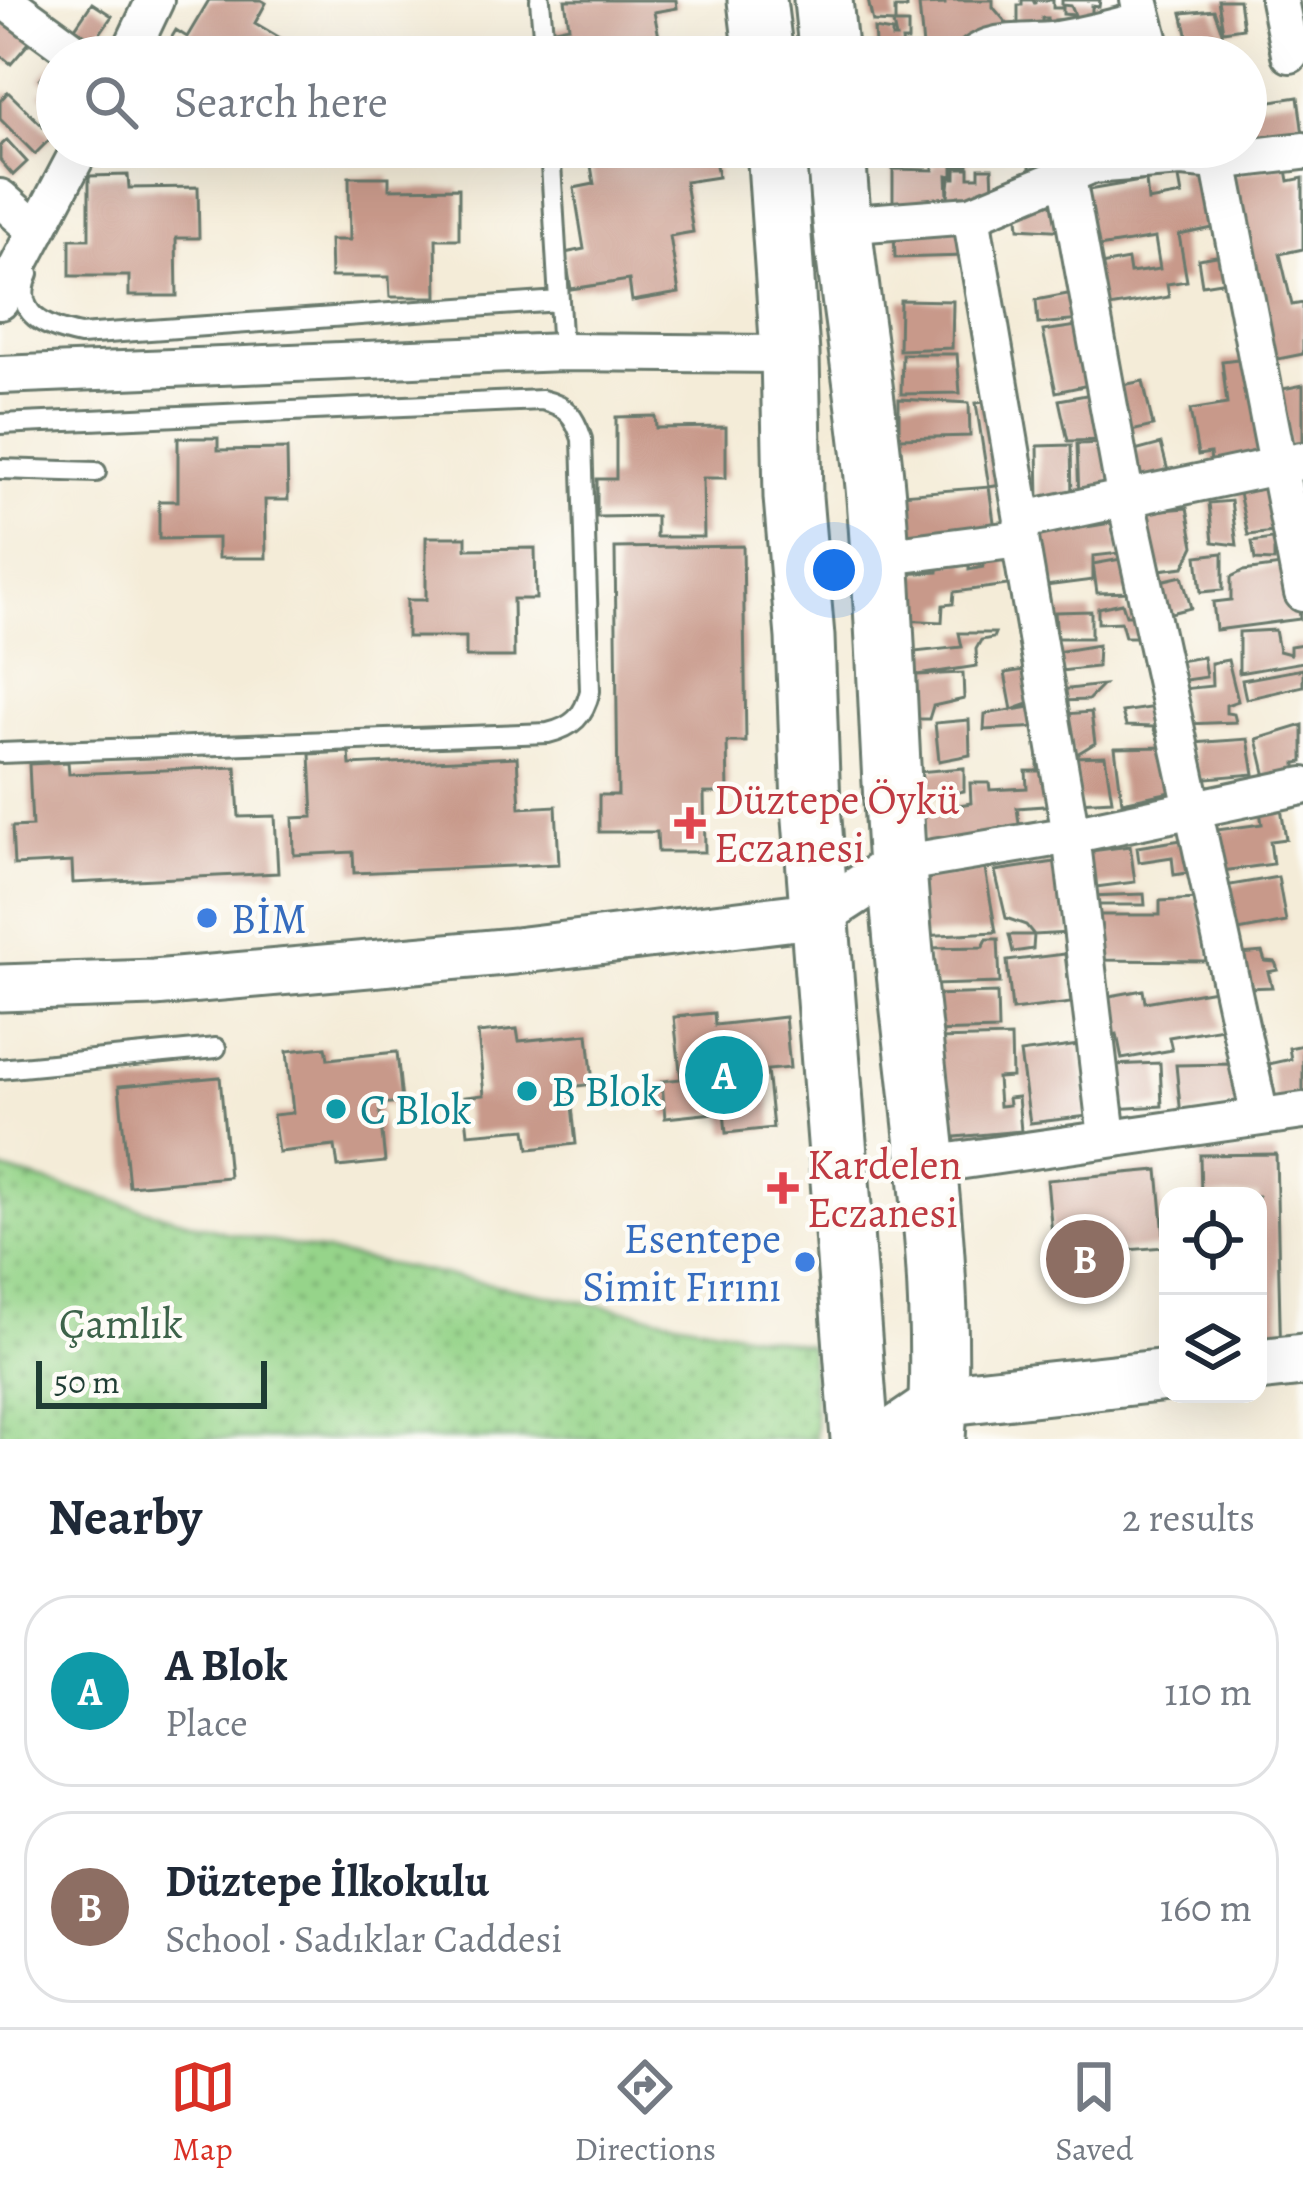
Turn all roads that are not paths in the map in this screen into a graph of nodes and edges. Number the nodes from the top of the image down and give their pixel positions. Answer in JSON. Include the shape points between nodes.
{"nodes":[{"id":1,"x":4,"y":0,"type":"edge"},
{"id":2,"x":155,"y":0,"type":"edge"},
{"id":3,"x":170,"y":0,"type":"edge"},
{"id":4,"x":541,"y":0,"type":"edge"},
{"id":5,"x":758,"y":0,"type":"edge"},
{"id":6,"x":823,"y":0,"type":"edge"},
{"id":7,"x":1279,"y":0,"type":"edge"},
{"id":8,"x":1141,"y":10,"type":"edge"},
{"id":9,"x":53,"y":36,"type":"edge"},
{"id":10,"x":138,"y":36,"type":"edge"},
{"id":11,"x":152,"y":36,"type":"edge"},
{"id":12,"x":544,"y":36,"type":"edge"},
{"id":13,"x":762,"y":36,"type":"edge"},
{"id":14,"x":827,"y":36,"type":"edge"},
{"id":15,"x":1067,"y":36,"type":"edge"},
{"id":16,"x":1290,"y":54,"type":"dead end"},
{"id":17,"x":1303,"y":151,"type":"edge"},
{"id":18,"x":1267,"y":155,"type":"edge"},
{"id":19,"x":70,"y":168,"type":"edge"},
{"id":20,"x":84,"y":168,"type":"edge"},
{"id":21,"x":551,"y":168,"type":"edge"},
{"id":22,"x":777,"y":168,"type":"edge"},
{"id":23,"x":837,"y":168,"type":"edge"},
{"id":24,"x":1085,"y":168,"type":"edge"},
{"id":25,"x":1221,"y":168,"type":"edge"},
{"id":26,"x":1067,"y":178,"type":"junction"},
{"id":27,"x":0,"y":198,"type":"edge"},
{"id":28,"x":971,"y":215,"type":"junction"},
{"id":29,"x":840,"y":225,"type":"junction"},
{"id":30,"x":37,"y":231,"type":"junction"},
{"id":31,"x":0,"y":301,"type":"edge"},
{"id":32,"x":559,"y":301,"type":"junction"},
{"id":33,"x":562,"y":352,"type":"junction"},
{"id":34,"x":790,"y":354,"type":"junction"},
{"id":35,"x":0,"y":375,"type":"edge"},
{"id":36,"x":0,"y":424,"type":"edge"},
{"id":37,"x":1291,"y":463,"type":"edge"},
{"id":38,"x":0,"y":469,"type":"edge"},
{"id":39,"x":96,"y":472,"type":"dead end"},
{"id":40,"x":1126,"y":500,"type":"junction"},
{"id":41,"x":1021,"y":529,"type":"junction"},
{"id":42,"x":880,"y":557,"type":"junction"},
{"id":43,"x":1303,"y":592,"type":"edge"},
{"id":44,"x":0,"y":753,"type":"edge"},
{"id":45,"x":1303,"y":786,"type":"edge"},
{"id":46,"x":1196,"y":811,"type":"junction"},
{"id":47,"x":1071,"y":835,"type":"junction"},
{"id":48,"x":898,"y":864,"type":"junction"},
{"id":49,"x":821,"y":914,"type":"junction"},
{"id":50,"x":0,"y":988,"type":"edge"},
{"id":51,"x":216,"y":1048,"type":"dead end"},
{"id":52,"x":0,"y":1069,"type":"edge"},
{"id":53,"x":1303,"y":1111,"type":"edge"},
{"id":54,"x":1260,"y":1117,"type":"junction"},
{"id":55,"x":1107,"y":1137,"type":"junction"},
{"id":56,"x":928,"y":1165,"type":"junction"},
{"id":57,"x":1303,"y":1360,"type":"edge"},
{"id":58,"x":1267,"y":1364,"type":"edge"},
{"id":59,"x":1159,"y":1377,"type":"edge"},
{"id":60,"x":937,"y":1419,"type":"edge"},
{"id":61,"x":860,"y":1439,"type":"edge"},
{"id":62,"x":882,"y":1439,"type":"edge"}],
"edges":[{"from":1,"to":9,"type":"street"},
{"from":2,"to":10,"type":"street"},
{"from":3,"to":11,"type":"lane"},
{"from":4,"to":12,"type":"lane"},
{"from":5,"to":13,"type":"main road"},
{"from":6,"to":14,"type":"main road"},
{"from":7,"to":16,"type":"street"},
{"from":8,"to":15,"type":"street"},
{"from":17,"to":18,"type":"street"},
{"from":19,"to":30,"type":"street"},
{"from":20,"to":32,"type":"lane","via":[[25,283],[32,319],[50,328],[80,334]]},
{"from":21,"to":32,"type":"lane"},
{"from":22,"to":34,"type":"main road"},
{"from":23,"to":29,"type":"main road"},
{"from":24,"to":26,"type":"street"},
{"from":25,"to":37,"type":"street"},
{"from":26,"to":28,"type":"street"},
{"from":26,"to":40,"type":"street"},
{"from":27,"to":30,"type":"street"},
{"from":28,"to":29,"type":"street"},
{"from":28,"to":41,"type":"street"},
{"from":29,"to":42,"type":"main road"},
{"from":30,"to":31,"type":"street"},
{"from":32,"to":33,"type":"lane"},
{"from":33,"to":34,"type":"street"},
{"from":33,"to":35,"type":"street"},
{"from":34,"to":49,"type":"main road"},
{"from":36,"to":44,"type":"lane","via":[[561,405],[582,439],[590,692],[585,712],[548,733]]},
{"from":37,"to":40,"type":"street"},
{"from":37,"to":43,"type":"street"},
{"from":38,"to":39,"type":"lane"},
{"from":40,"to":41,"type":"street"},
{"from":40,"to":46,"type":"street"},
{"from":41,"to":42,"type":"street"},
{"from":41,"to":47,"type":"street"},
{"from":42,"to":48,"type":"main road"},
{"from":45,"to":46,"type":"street"},
{"from":46,"to":47,"type":"street"},
{"from":46,"to":54,"type":"street"},
{"from":47,"to":48,"type":"street"},
{"from":47,"to":55,"type":"street"},
{"from":48,"to":49,"type":"street"},
{"from":48,"to":56,"type":"main road"},
{"from":49,"to":50,"type":"street","via":[[493,953]]},
{"from":49,"to":61,"type":"main road"},
{"from":51,"to":52,"type":"lane"},
{"from":53,"to":54,"type":"street"},
{"from":54,"to":55,"type":"street"},
{"from":55,"to":56,"type":"street"},
{"from":56,"to":60,"type":"main road"},
{"from":57,"to":58,"type":"main road"},
{"from":59,"to":60,"type":"main road"},
{"from":60,"to":62,"type":"street"}]}
